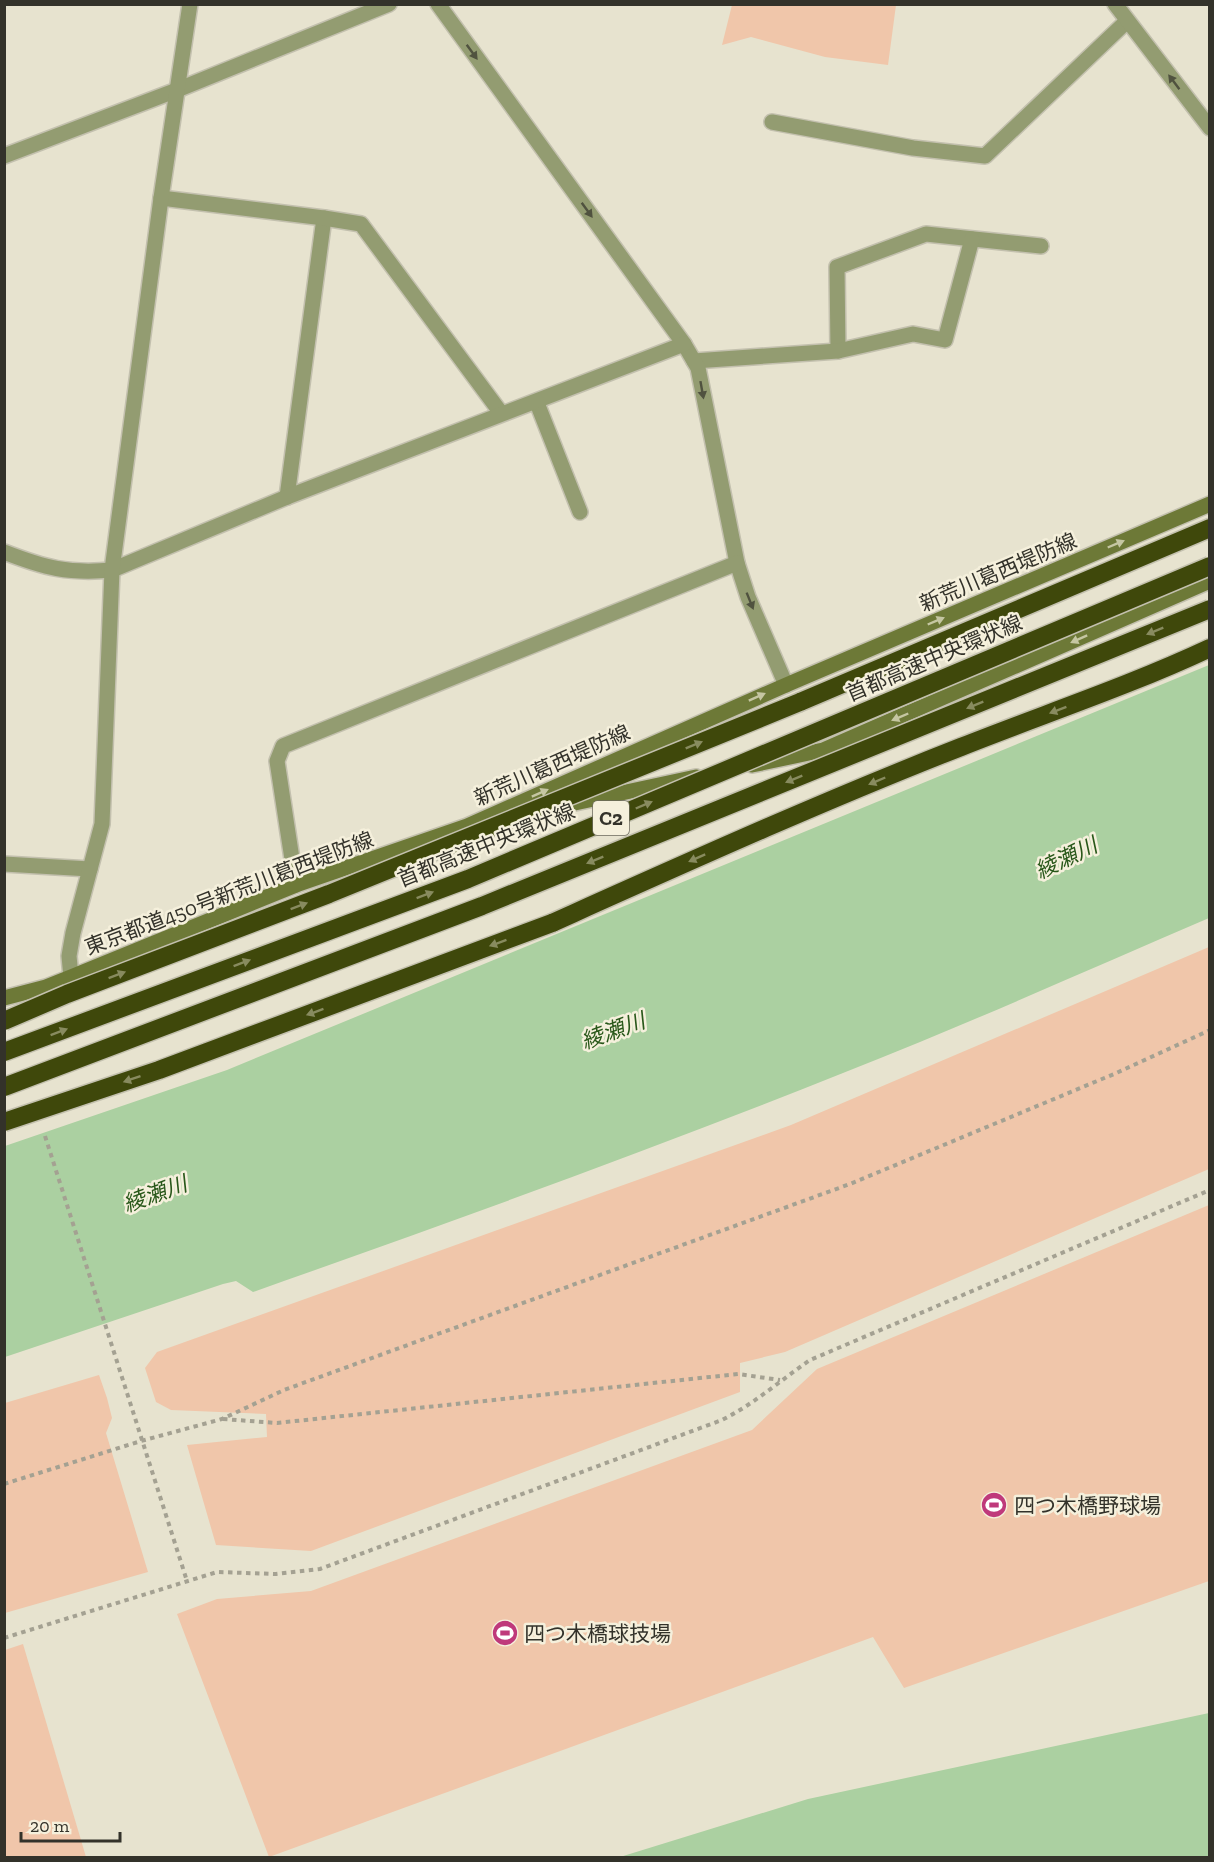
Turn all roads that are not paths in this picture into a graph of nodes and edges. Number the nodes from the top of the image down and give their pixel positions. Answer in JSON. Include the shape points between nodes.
{"nodes":[{"id":1,"x":190,"y":4,"type":"edge"},
{"id":2,"x":388,"y":4,"type":"edge"},
{"id":3,"x":438,"y":4,"type":"edge"},
{"id":4,"x":1115,"y":4,"type":"edge"},
{"id":5,"x":1127,"y":21,"type":"junction"},
{"id":6,"x":177,"y":90,"type":"junction"},
{"id":7,"x":772,"y":122,"type":"dead end"},
{"id":8,"x":1209,"y":128,"type":"edge"},
{"id":9,"x":4,"y":156,"type":"edge"},
{"id":10,"x":161,"y":198,"type":"junction"},
{"id":11,"x":324,"y":218,"type":"junction"},
{"id":12,"x":972,"y":239,"type":"junction"},
{"id":13,"x":1041,"y":246,"type":"dead end"},
{"id":14,"x":684,"y":345,"type":"junction"},
{"id":15,"x":838,"y":351,"type":"junction"},
{"id":16,"x":694,"y":361,"type":"junction"},
{"id":17,"x":537,"y":403,"type":"junction"},
{"id":18,"x":501,"y":413,"type":"junction"},
{"id":19,"x":286,"y":497,"type":"junction"},
{"id":20,"x":1209,"y":504,"type":"edge"},
{"id":21,"x":580,"y":512,"type":"dead end"},
{"id":22,"x":1209,"y":528,"type":"edge"},
{"id":23,"x":4,"y":552,"type":"edge"},
{"id":24,"x":737,"y":563,"type":"junction"},
{"id":25,"x":1209,"y":566,"type":"edge"},
{"id":26,"x":112,"y":570,"type":"junction"},
{"id":27,"x":1209,"y":581,"type":"edge"},
{"id":28,"x":1209,"y":609,"type":"edge"},
{"id":29,"x":1209,"y":648,"type":"edge"},
{"id":30,"x":786,"y":685,"type":"junction"},
{"id":31,"x":467,"y":826,"type":"junction"},
{"id":32,"x":4,"y":864,"type":"edge"},
{"id":33,"x":90,"y":869,"type":"junction"},
{"id":34,"x":296,"y":885,"type":"junction"},
{"id":35,"x":71,"y":977,"type":"junction"},
{"id":36,"x":4,"y":998,"type":"edge"},
{"id":37,"x":4,"y":1021,"type":"edge"},
{"id":38,"x":4,"y":1052,"type":"edge"},
{"id":39,"x":4,"y":1087,"type":"edge"},
{"id":40,"x":4,"y":1122,"type":"edge"}],
"edges":[{"from":1,"to":6,"type":"street"},
{"from":2,"to":6,"type":"street"},
{"from":3,"to":14,"type":"street","one_way":true},
{"from":4,"to":5,"type":"street"},
{"from":5,"to":7,"type":"street","via":[[985,156],[913,148]]},
{"from":8,"to":5,"type":"street","one_way":true},
{"from":6,"to":9,"type":"street"},
{"from":6,"to":10,"type":"street"},
{"from":10,"to":11,"type":"street"},
{"from":10,"to":26,"type":"street"},
{"from":11,"to":18,"type":"street","via":[[361,224]]},
{"from":11,"to":19,"type":"street"},
{"from":12,"to":13,"type":"street"},
{"from":12,"to":15,"type":"street","via":[[945,340],[913,334]]},
{"from":12,"to":15,"type":"street","via":[[926,234],[837,267]]},
{"from":14,"to":16,"type":"street"},
{"from":14,"to":17,"type":"street"},
{"from":15,"to":16,"type":"street"},
{"from":16,"to":24,"type":"street","one_way":true},
{"from":17,"to":18,"type":"street"},
{"from":17,"to":21,"type":"street"},
{"from":18,"to":19,"type":"street"},
{"from":19,"to":26,"type":"street"},
{"from":30,"to":20,"type":"main road","name":"新荒川葛西堤防線","one_way":true},
{"from":37,"to":22,"type":"highway","one_way":true,"bridge":true,"via":[[800,702]]},
{"from":23,"to":26,"type":"street","via":[[63,571]]},
{"from":24,"to":30,"type":"street","one_way":true},
{"from":24,"to":34,"type":"street","via":[[283,746],[277,761]]},
{"from":38,"to":25,"type":"highway","name":"首都高速中央環状線","number":"C2","one_way":true,"bridge":true,"via":[[468,879]]},
{"from":26,"to":33,"type":"street","via":[[102,824]]},
{"from":27,"to":31,"type":"main road","name":"新荒川葛西堤防線","one_way":true,"via":[[823,750]]},
{"from":28,"to":39,"type":"highway","one_way":true,"bridge":true,"via":[[482,906]]},
{"from":29,"to":40,"type":"highway","one_way":true,"bridge":true,"via":[[760,830],[552,923],[159,1070]]},
{"from":31,"to":30,"type":"main road","name":"新荒川葛西堤防線","one_way":true},
{"from":31,"to":34,"type":"main road","name":"東京都道450号新荒川葛西堤防線"},
{"from":32,"to":33,"type":"street"},
{"from":33,"to":35,"type":"street","via":[[69,956]]},
{"from":34,"to":35,"type":"main road","name":"東京都道450号新荒川葛西堤防線"},
{"from":35,"to":36,"type":"main road","name":"東京都道450号新荒川葛西堤防線"}]}
